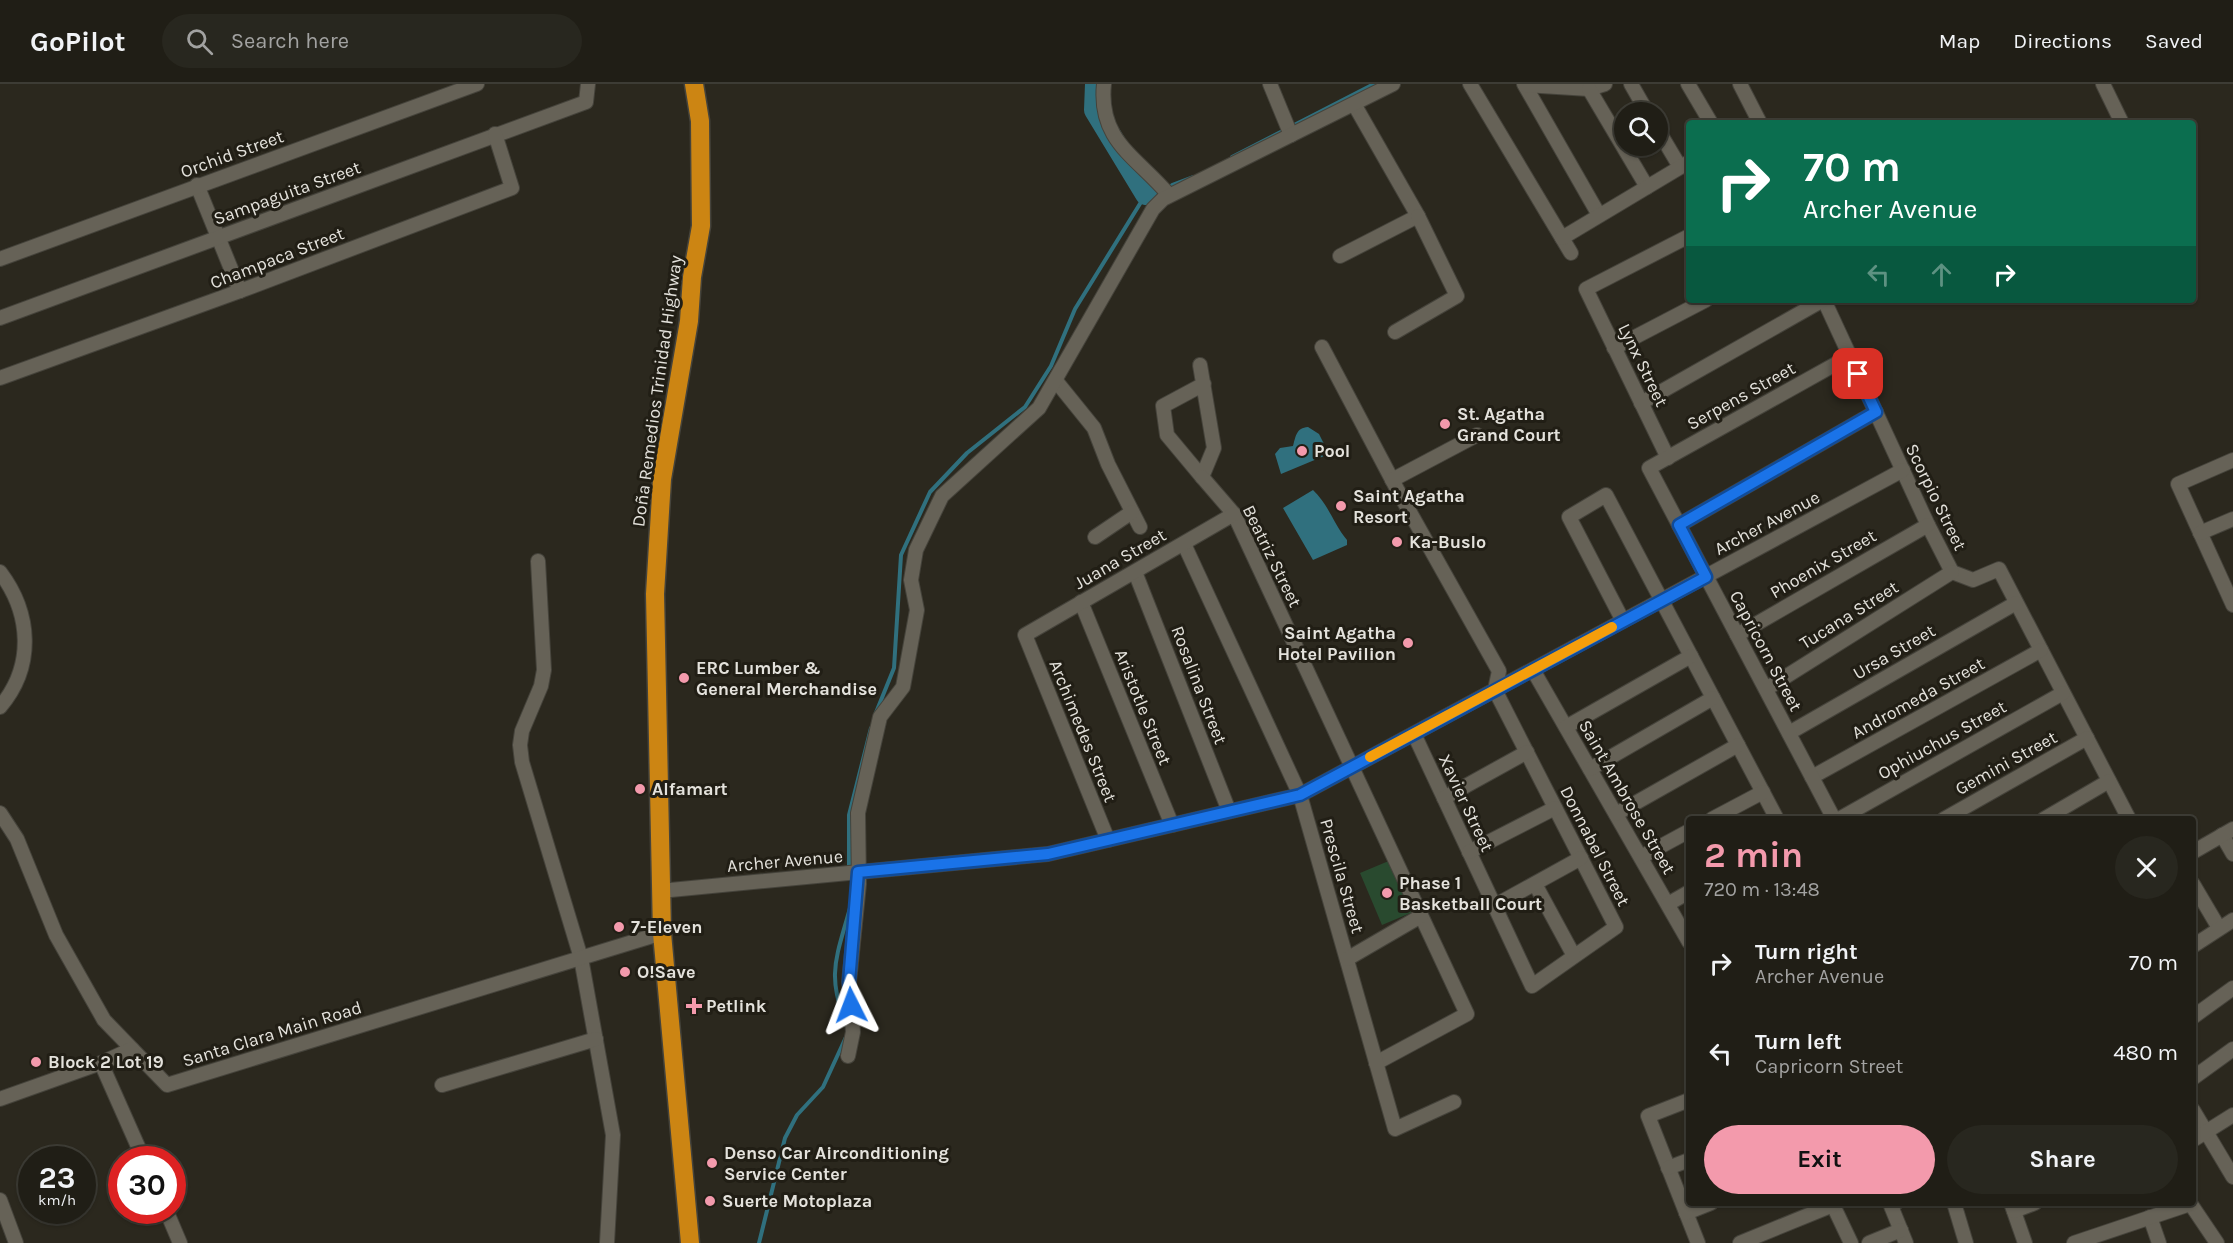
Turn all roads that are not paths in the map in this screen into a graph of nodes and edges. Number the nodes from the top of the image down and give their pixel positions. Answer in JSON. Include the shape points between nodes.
{"nodes":[{"id":1,"x":477,"y":84,"type":"edge"},
{"id":2,"x":588,"y":84,"type":"edge"},
{"id":3,"x":694,"y":84,"type":"edge"},
{"id":4,"x":1104,"y":84,"type":"edge"},
{"id":5,"x":1270,"y":84,"type":"edge"},
{"id":6,"x":1393,"y":84,"type":"edge"},
{"id":7,"x":1470,"y":84,"type":"edge"},
{"id":8,"x":1605,"y":84,"type":"edge"},
{"id":9,"x":1631,"y":84,"type":"edge"},
{"id":10,"x":1688,"y":84,"type":"edge"},
{"id":11,"x":1740,"y":84,"type":"edge"},
{"id":12,"x":2103,"y":84,"type":"edge"},
{"id":13,"x":1524,"y":85,"type":"edge"},
{"id":14,"x":1589,"y":89,"type":"junction"},
{"id":15,"x":1641,"y":102,"type":"edge"},
{"id":16,"x":1354,"y":104,"type":"junction"},
{"id":17,"x":1709,"y":120,"type":"edge"},
{"id":18,"x":1758,"y":120,"type":"edge"},
{"id":19,"x":2121,"y":120,"type":"edge"},
{"id":20,"x":1288,"y":130,"type":"junction"},
{"id":21,"x":495,"y":134,"type":"junction"},
{"id":22,"x":1668,"y":143,"type":"edge"},
{"id":23,"x":1684,"y":165,"type":"edge"},
{"id":24,"x":197,"y":185,"type":"junction"},
{"id":25,"x":1647,"y":186,"type":"junction"},
{"id":26,"x":1169,"y":195,"type":"junction"},
{"id":27,"x":1599,"y":215,"type":"junction"},
{"id":28,"x":1418,"y":216,"type":"junction"},
{"id":29,"x":218,"y":237,"type":"junction"},
{"id":30,"x":1562,"y":238,"type":"junction"},
{"id":31,"x":1686,"y":238,"type":"edge"},
{"id":32,"x":1571,"y":253,"type":"dead end"},
{"id":33,"x":1340,"y":256,"type":"dead end"},
{"id":34,"x":0,"y":259,"type":"edge"},
{"id":35,"x":240,"y":291,"type":"junction"},
{"id":36,"x":1700,"y":303,"type":"edge"},
{"id":37,"x":1819,"y":303,"type":"edge"},
{"id":38,"x":1825,"y":303,"type":"edge"},
{"id":39,"x":0,"y":318,"type":"edge"},
{"id":40,"x":1395,"y":332,"type":"dead end"},
{"id":41,"x":1322,"y":347,"type":"dead end"},
{"id":42,"x":1614,"y":348,"type":"junction"},
{"id":43,"x":1850,"y":356,"type":"junction"},
{"id":44,"x":1200,"y":365,"type":"dead end"},
{"id":45,"x":0,"y":378,"type":"edge"},
{"id":46,"x":1056,"y":381,"type":"junction"},
{"id":47,"x":1204,"y":384,"type":"junction"},
{"id":48,"x":1641,"y":403,"type":"junction"},
{"id":49,"x":1876,"y":412,"type":"junction"},
{"id":50,"x":1477,"y":435,"type":"dead end"},
{"id":51,"x":1668,"y":458,"type":"junction"},
{"id":52,"x":2233,"y":460,"type":"edge"},
{"id":53,"x":1649,"y":468,"type":"joint"},
{"id":54,"x":1903,"y":470,"type":"junction"},
{"id":55,"x":1202,"y":477,"type":"junction"},
{"id":56,"x":1392,"y":480,"type":"junction"},
{"id":57,"x":1132,"y":512,"type":"junction"},
{"id":58,"x":1234,"y":514,"type":"junction"},
{"id":59,"x":2233,"y":519,"type":"edge"},
{"id":60,"x":1679,"y":525,"type":"junction"},
{"id":61,"x":1928,"y":525,"type":"junction"},
{"id":62,"x":1140,"y":527,"type":"dead end"},
{"id":63,"x":2200,"y":533,"type":"junction"},
{"id":64,"x":1095,"y":537,"type":"dead end"},
{"id":65,"x":1184,"y":544,"type":"junction"},
{"id":66,"x":538,"y":561,"type":"dead end"},
{"id":67,"x":0,"y":572,"type":"edge"},
{"id":68,"x":1135,"y":572,"type":"junction"},
{"id":69,"x":1952,"y":572,"type":"junction"},
{"id":70,"x":2227,"y":576,"type":"edge"},
{"id":71,"x":1706,"y":577,"type":"junction"},
{"id":72,"x":1662,"y":600,"type":"junction"},
{"id":73,"x":1081,"y":602,"type":"junction"},
{"id":74,"x":2016,"y":603,"type":"junction"},
{"id":75,"x":2233,"y":605,"type":"edge"},
{"id":76,"x":1623,"y":621,"type":"junction"},
{"id":77,"x":1025,"y":635,"type":"joint"},
{"id":78,"x":1737,"y":635,"type":"junction"},
{"id":79,"x":2041,"y":650,"type":"junction"},
{"id":80,"x":1691,"y":656,"type":"junction"},
{"id":81,"x":1533,"y":670,"type":"junction"},
{"id":82,"x":1766,"y":689,"type":"junction"},
{"id":83,"x":1495,"y":690,"type":"junction"},
{"id":84,"x":2063,"y":693,"type":"junction"},
{"id":85,"x":1713,"y":698,"type":"junction"},
{"id":86,"x":0,"y":707,"type":"edge"},
{"id":87,"x":1566,"y":727,"type":"junction"},
{"id":88,"x":1789,"y":733,"type":"junction"},
{"id":89,"x":1414,"y":734,"type":"junction"},
{"id":90,"x":2087,"y":738,"type":"junction"},
{"id":91,"x":1738,"y":746,"type":"junction"},
{"id":92,"x":1527,"y":753,"type":"junction"},
{"id":93,"x":1352,"y":767,"type":"junction"},
{"id":94,"x":1590,"y":769,"type":"junction"},
{"id":95,"x":1812,"y":777,"type":"junction"},
{"id":96,"x":2109,"y":782,"type":"junction"},
{"id":97,"x":1763,"y":792,"type":"junction"},
{"id":98,"x":1300,"y":795,"type":"junction"},
{"id":99,"x":1444,"y":798,"type":"junction"},
{"id":100,"x":1555,"y":808,"type":"junction"},
{"id":101,"x":1229,"y":811,"type":"junction"},
{"id":102,"x":1616,"y":814,"type":"junction"},
{"id":103,"x":1718,"y":816,"type":"edge"},
{"id":104,"x":1775,"y":816,"type":"edge"},
{"id":105,"x":1832,"y":816,"type":"edge"},
{"id":106,"x":1844,"y":816,"type":"edge"},
{"id":107,"x":1949,"y":816,"type":"edge"},
{"id":108,"x":2049,"y":816,"type":"edge"},
{"id":109,"x":2127,"y":816,"type":"edge"},
{"id":110,"x":2,"y":821,"type":"edge"},
{"id":111,"x":1172,"y":825,"type":"junction"},
{"id":112,"x":2228,"y":832,"type":"edge"},
{"id":113,"x":1686,"y":833,"type":"edge"},
{"id":114,"x":1108,"y":840,"type":"junction"},
{"id":115,"x":2196,"y":850,"type":"edge"},
{"id":116,"x":1469,"y":852,"type":"junction"},
{"id":117,"x":2233,"y":854,"type":"edge"},
{"id":118,"x":1641,"y":857,"type":"junction"},
{"id":119,"x":1581,"y":858,"type":"junction"},
{"id":120,"x":858,"y":872,"type":"junction"},
{"id":121,"x":1535,"y":884,"type":"junction"},
{"id":122,"x":2196,"y":889,"type":"edge"},
{"id":123,"x":660,"y":891,"type":"junction"},
{"id":124,"x":1686,"y":894,"type":"edge"},
{"id":125,"x":1668,"y":904,"type":"junction"},
{"id":126,"x":1494,"y":906,"type":"junction"},
{"id":127,"x":1421,"y":916,"type":"junction"},
{"id":128,"x":2233,"y":920,"type":"edge"},
{"id":129,"x":2219,"y":928,"type":"junction"},
{"id":130,"x":662,"y":933,"type":"junction"},
{"id":131,"x":1686,"y":937,"type":"edge"},
{"id":132,"x":2196,"y":944,"type":"edge"},
{"id":133,"x":1574,"y":956,"type":"junction"},
{"id":134,"x":581,"y":958,"type":"junction"},
{"id":135,"x":1347,"y":959,"type":"junction"},
{"id":136,"x":1532,"y":986,"type":"joint"},
{"id":137,"x":2233,"y":988,"type":"edge"},
{"id":138,"x":2196,"y":1015,"type":"edge"},
{"id":139,"x":596,"y":1039,"type":"junction"},
{"id":140,"x":132,"y":1049,"type":"junction"},
{"id":141,"x":2233,"y":1049,"type":"edge"},
{"id":142,"x":848,"y":1056,"type":"dead end"},
{"id":143,"x":101,"y":1063,"type":"junction"},
{"id":144,"x":1376,"y":1063,"type":"junction"},
{"id":145,"x":2196,"y":1075,"type":"edge"},
{"id":146,"x":441,"y":1085,"type":"dead end"},
{"id":147,"x":0,"y":1099,"type":"edge"},
{"id":148,"x":1686,"y":1101,"type":"edge"},
{"id":149,"x":1454,"y":1102,"type":"dead end"},
{"id":150,"x":2196,"y":1115,"type":"edge"},
{"id":151,"x":2233,"y":1115,"type":"edge"},
{"id":152,"x":2206,"y":1133,"type":"junction"},
{"id":153,"x":2196,"y":1138,"type":"edge"},
{"id":154,"x":138,"y":1146,"type":"edge"},
{"id":155,"x":1686,"y":1161,"type":"edge"},
{"id":156,"x":1668,"y":1168,"type":"junction"},
{"id":157,"x":2233,"y":1177,"type":"edge"},
{"id":158,"x":0,"y":1200,"type":"edge"},
{"id":159,"x":1704,"y":1206,"type":"edge"},
{"id":160,"x":1827,"y":1206,"type":"edge"},
{"id":161,"x":1833,"y":1206,"type":"edge"},
{"id":162,"x":1895,"y":1206,"type":"edge"},
{"id":163,"x":1955,"y":1206,"type":"edge"},
{"id":164,"x":2181,"y":1206,"type":"edge"},
{"id":165,"x":2192,"y":1206,"type":"edge"},
{"id":166,"x":2013,"y":1207,"type":"edge"},
{"id":167,"x":1686,"y":1213,"type":"junction"},
{"id":168,"x":2150,"y":1217,"type":"junction"},
{"id":169,"x":172,"y":1224,"type":"edge"},
{"id":170,"x":1903,"y":1237,"type":"edge"},
{"id":171,"x":2100,"y":1239,"type":"edge"},
{"id":172,"x":16,"y":1243,"type":"edge"},
{"id":173,"x":180,"y":1243,"type":"edge"},
{"id":174,"x":607,"y":1243,"type":"edge"},
{"id":175,"x":690,"y":1243,"type":"edge"},
{"id":176,"x":1698,"y":1243,"type":"edge"},
{"id":177,"x":1740,"y":1243,"type":"edge"},
{"id":178,"x":1851,"y":1243,"type":"edge"},
{"id":179,"x":1869,"y":1243,"type":"edge"},
{"id":180,"x":1966,"y":1243,"type":"edge"},
{"id":181,"x":2025,"y":1243,"type":"edge"},
{"id":182,"x":2074,"y":1243,"type":"edge"},
{"id":183,"x":2159,"y":1243,"type":"edge"},
{"id":184,"x":2217,"y":1243,"type":"edge"}],
"edges":[{"from":1,"to":24,"type":"street","name":"Orchid Street"},
{"from":2,"to":21,"type":"street","name":"Sampaguita Street","via":[[586,102]]},
{"from":3,"to":123,"type":"highway","name":"Doña Remedios Trinidad Highway","via":[[700,120],[701,226],[658,522],[655,594]]},
{"from":4,"to":26,"type":"street","via":[[1104,111],[1110,131]]},
{"from":5,"to":20,"type":"street"},
{"from":6,"to":16,"type":"street"},
{"from":7,"to":30,"type":"street"},
{"from":8,"to":14,"type":"street"},
{"from":9,"to":15,"type":"street"},
{"from":10,"to":17,"type":"street"},
{"from":11,"to":18,"type":"street"},
{"from":12,"to":19,"type":"street"},
{"from":13,"to":14,"type":"street"},
{"from":13,"to":27,"type":"street"},
{"from":14,"to":25,"type":"street"},
{"from":16,"to":20,"type":"street"},
{"from":16,"to":28,"type":"street"},
{"from":20,"to":26,"type":"street","via":[[1202,182]]},
{"from":21,"to":29,"type":"street","name":"Sampaguita Street"},
{"from":21,"to":35,"type":"street","name":"Champaca Street","via":[[512,188]]},
{"from":22,"to":23,"type":"street"},
{"from":23,"to":25,"type":"street"},
{"from":24,"to":29,"type":"street"},
{"from":24,"to":34,"type":"street","name":"Orchid Street"},
{"from":25,"to":27,"type":"street"},
{"from":26,"to":46,"type":"street","via":[[1153,209]]},
{"from":27,"to":30,"type":"street"},
{"from":28,"to":33,"type":"street"},
{"from":28,"to":40,"type":"street","via":[[1457,296]]},
{"from":29,"to":35,"type":"street"},
{"from":29,"to":39,"type":"street","name":"Sampaguita Street"},
{"from":30,"to":32,"type":"street"},
{"from":31,"to":42,"type":"street","name":"Lynx Street","via":[[1586,289]]},
{"from":35,"to":45,"type":"street","name":"Champaca Street"},
{"from":36,"to":42,"type":"street"},
{"from":37,"to":48,"type":"street"},
{"from":38,"to":43,"type":"street","name":"Scorpio Street"},
{"from":41,"to":56,"type":"street"},
{"from":42,"to":48,"type":"street","name":"Lynx Street"},
{"from":43,"to":49,"type":"street","name":"Scorpio Street"},
{"from":43,"to":51,"type":"street","name":"Serpens Street"},
{"from":44,"to":47,"type":"street"},
{"from":46,"to":57,"type":"street","via":[[1094,428]]},
{"from":46,"to":120,"type":"street","via":[[1040,408],[942,496],[924,528],[911,579],[917,610],[903,687],[880,717],[858,813]]},
{"from":47,"to":55,"type":"street","via":[[1214,448]]},
{"from":47,"to":55,"type":"street","name":"Beatriz Street","via":[[1163,406],[1167,435]]},
{"from":48,"to":51,"type":"street","name":"Lynx Street"},
{"from":49,"to":54,"type":"street","name":"Scorpio Street"},
{"from":49,"to":60,"type":"street"},
{"from":50,"to":56,"type":"street"},
{"from":51,"to":53,"type":"street","name":"Serpens Street"},
{"from":52,"to":63,"type":"street","via":[[2178,484]]},
{"from":53,"to":60,"type":"street","name":"Capricorn Street"},
{"from":54,"to":61,"type":"street","name":"Scorpio Street"},
{"from":54,"to":71,"type":"street","name":"Archer Avenue"},
{"from":55,"to":58,"type":"street","name":"Beatriz Street"},
{"from":56,"to":83,"type":"street","via":[[1499,671]]},
{"from":57,"to":62,"type":"street"},
{"from":57,"to":64,"type":"street"},
{"from":58,"to":65,"type":"street","name":"Juana Street"},
{"from":58,"to":93,"type":"street","name":"Beatriz Street"},
{"from":59,"to":63,"type":"street"},
{"from":60,"to":71,"type":"street","name":"Capricorn Street"},
{"from":61,"to":69,"type":"street","name":"Scorpio Street"},
{"from":61,"to":78,"type":"street","name":"Phoenix Street"},
{"from":63,"to":70,"type":"street"},
{"from":65,"to":68,"type":"street","name":"Juana Street"},
{"from":65,"to":98,"type":"street","name":"Prescila Street"},
{"from":66,"to":134,"type":"street","via":[[544,670],[520,745],[530,795]]},
{"from":67,"to":86,"type":"street","via":[[26,627],[26,645],[17,675]]},
{"from":68,"to":73,"type":"street","name":"Juana Street"},
{"from":68,"to":101,"type":"street","name":"Rosalina Street"},
{"from":69,"to":74,"type":"street","name":"Scorpio Street","via":[[1973,580],[1999,569]]},
{"from":69,"to":82,"type":"street","name":"Tucana Street"},
{"from":70,"to":75,"type":"street"},
{"from":71,"to":72,"type":"street","name":"Archer Avenue"},
{"from":71,"to":78,"type":"street","name":"Capricorn Street"},
{"from":72,"to":76,"type":"street","name":"Archer Avenue"},
{"from":72,"to":76,"type":"street","via":[[1606,495],[1569,517]]},
{"from":72,"to":80,"type":"street"},
{"from":73,"to":77,"type":"street","name":"Juana Street"},
{"from":73,"to":111,"type":"street","name":"Aristotle Street"},
{"from":74,"to":79,"type":"street","name":"Scorpio Street"},
{"from":74,"to":88,"type":"street","name":"Ursa Street"},
{"from":76,"to":81,"type":"street","name":"Archer Avenue"},
{"from":77,"to":114,"type":"street","name":"Archimedes Street"},
{"from":78,"to":82,"type":"street","name":"Capricorn Street"},
{"from":79,"to":84,"type":"street","name":"Scorpio Street"},
{"from":79,"to":95,"type":"street","name":"Andromeda Street"},
{"from":80,"to":85,"type":"street"},
{"from":80,"to":87,"type":"street"},
{"from":81,"to":83,"type":"street","name":"Archer Avenue"},
{"from":81,"to":87,"type":"street","name":"Saint Ambrose Street"},
{"from":82,"to":88,"type":"street","name":"Capricorn Street"},
{"from":83,"to":89,"type":"street","name":"Archer Avenue"},
{"from":83,"to":92,"type":"street","name":"Donnabel Street"},
{"from":84,"to":90,"type":"street","name":"Scorpio Street"},
{"from":84,"to":106,"type":"street","name":"Ophiuchus Street"},
{"from":85,"to":91,"type":"street"},
{"from":85,"to":94,"type":"street"},
{"from":87,"to":94,"type":"street","name":"Saint Ambrose Street"},
{"from":88,"to":95,"type":"street","name":"Capricorn Street"},
{"from":89,"to":93,"type":"street","name":"Archer Avenue"},
{"from":89,"to":99,"type":"street","name":"Xavier Street"},
{"from":90,"to":96,"type":"street","name":"Scorpio Street"},
{"from":90,"to":107,"type":"street","name":"Gemini Street"},
{"from":91,"to":97,"type":"street"},
{"from":91,"to":102,"type":"street"},
{"from":92,"to":99,"type":"street"},
{"from":92,"to":100,"type":"street","name":"Donnabel Street"},
{"from":93,"to":98,"type":"street","name":"Archer Avenue"},
{"from":93,"to":127,"type":"street","name":"Beatriz Street"},
{"from":94,"to":102,"type":"street","name":"Saint Ambrose Street"},
{"from":95,"to":105,"type":"street","name":"Capricorn Street"},
{"from":96,"to":108,"type":"street"},
{"from":96,"to":109,"type":"street","name":"Scorpio Street"},
{"from":97,"to":103,"type":"street"},
{"from":97,"to":104,"type":"street"},
{"from":98,"to":101,"type":"street","name":"Archer Avenue"},
{"from":98,"to":135,"type":"street","name":"Prescila Street"},
{"from":99,"to":116,"type":"street","name":"Xavier Street"},
{"from":100,"to":116,"type":"street"},
{"from":100,"to":119,"type":"street","name":"Donnabel Street"},
{"from":101,"to":111,"type":"street","name":"Archer Avenue"},
{"from":102,"to":118,"type":"street","name":"Saint Ambrose Street"},
{"from":110,"to":140,"type":"street","name":"Santa Clara Main Road","via":[[17,839],[56,935],[104,1020]]},
{"from":111,"to":114,"type":"street","name":"Archer Avenue"},
{"from":112,"to":115,"type":"street"},
{"from":112,"to":117,"type":"street"},
{"from":113,"to":118,"type":"street"},
{"from":114,"to":120,"type":"street","name":"Archer Avenue","via":[[1048,854]]},
{"from":116,"to":126,"type":"street","name":"Xavier Street"},
{"from":118,"to":125,"type":"street","name":"Saint Ambrose Street"},
{"from":119,"to":121,"type":"street"},
{"from":119,"to":133,"type":"street","name":"Donnabel Street","via":[[1616,927]]},
{"from":120,"to":123,"type":"street","name":"Archer Avenue"},
{"from":120,"to":142,"type":"street","via":[[849,982],[854,1032]]},
{"from":121,"to":126,"type":"street"},
{"from":121,"to":133,"type":"street"},
{"from":122,"to":129,"type":"street"},
{"from":123,"to":130,"type":"highway","name":"Doña Remedios Trinidad Highway"},
{"from":124,"to":125,"type":"street"},
{"from":125,"to":131,"type":"street","name":"Saint Ambrose Street"},
{"from":126,"to":136,"type":"street","name":"Xavier Street"},
{"from":127,"to":135,"type":"street"},
{"from":127,"to":144,"type":"street","name":"Beatriz Street","via":[[1467,1014]]},
{"from":128,"to":129,"type":"street"},
{"from":129,"to":132,"type":"street"},
{"from":130,"to":134,"type":"street","name":"Santa Clara Main Road"},
{"from":130,"to":175,"type":"highway","name":"Doña Remedios Trinidad Highway"},
{"from":133,"to":136,"type":"street","name":"Donnabel Street"},
{"from":134,"to":139,"type":"street"},
{"from":134,"to":140,"type":"street","name":"Santa Clara Main Road","via":[[167,1085]]},
{"from":135,"to":144,"type":"street","name":"Prescila Street"},
{"from":137,"to":138,"type":"street"},
{"from":139,"to":146,"type":"street"},
{"from":139,"to":174,"type":"street","via":[[613,1135]]},
{"from":140,"to":143,"type":"street"},
{"from":141,"to":145,"type":"street"},
{"from":143,"to":147,"type":"street"},
{"from":143,"to":154,"type":"street"},
{"from":144,"to":149,"type":"street","name":"Prescila Street","via":[[1395,1129]]},
{"from":148,"to":156,"type":"street","via":[[1648,1116]]},
{"from":150,"to":152,"type":"street"},
{"from":151,"to":152,"type":"street"},
{"from":152,"to":153,"type":"street"},
{"from":152,"to":157,"type":"street"},
{"from":155,"to":156,"type":"street"},
{"from":156,"to":167,"type":"street"},
{"from":158,"to":172,"type":"street"},
{"from":159,"to":167,"type":"street"},
{"from":160,"to":177,"type":"street"},
{"from":161,"to":178,"type":"street"},
{"from":162,"to":170,"type":"street"},
{"from":163,"to":180,"type":"street"},
{"from":164,"to":168,"type":"street"},
{"from":165,"to":184,"type":"street"},
{"from":166,"to":181,"type":"street"},
{"from":167,"to":176,"type":"street"},
{"from":168,"to":171,"type":"street"},
{"from":168,"to":183,"type":"street"},
{"from":169,"to":173,"type":"street"},
{"from":170,"to":179,"type":"street"},
{"from":171,"to":182,"type":"street"}]}
